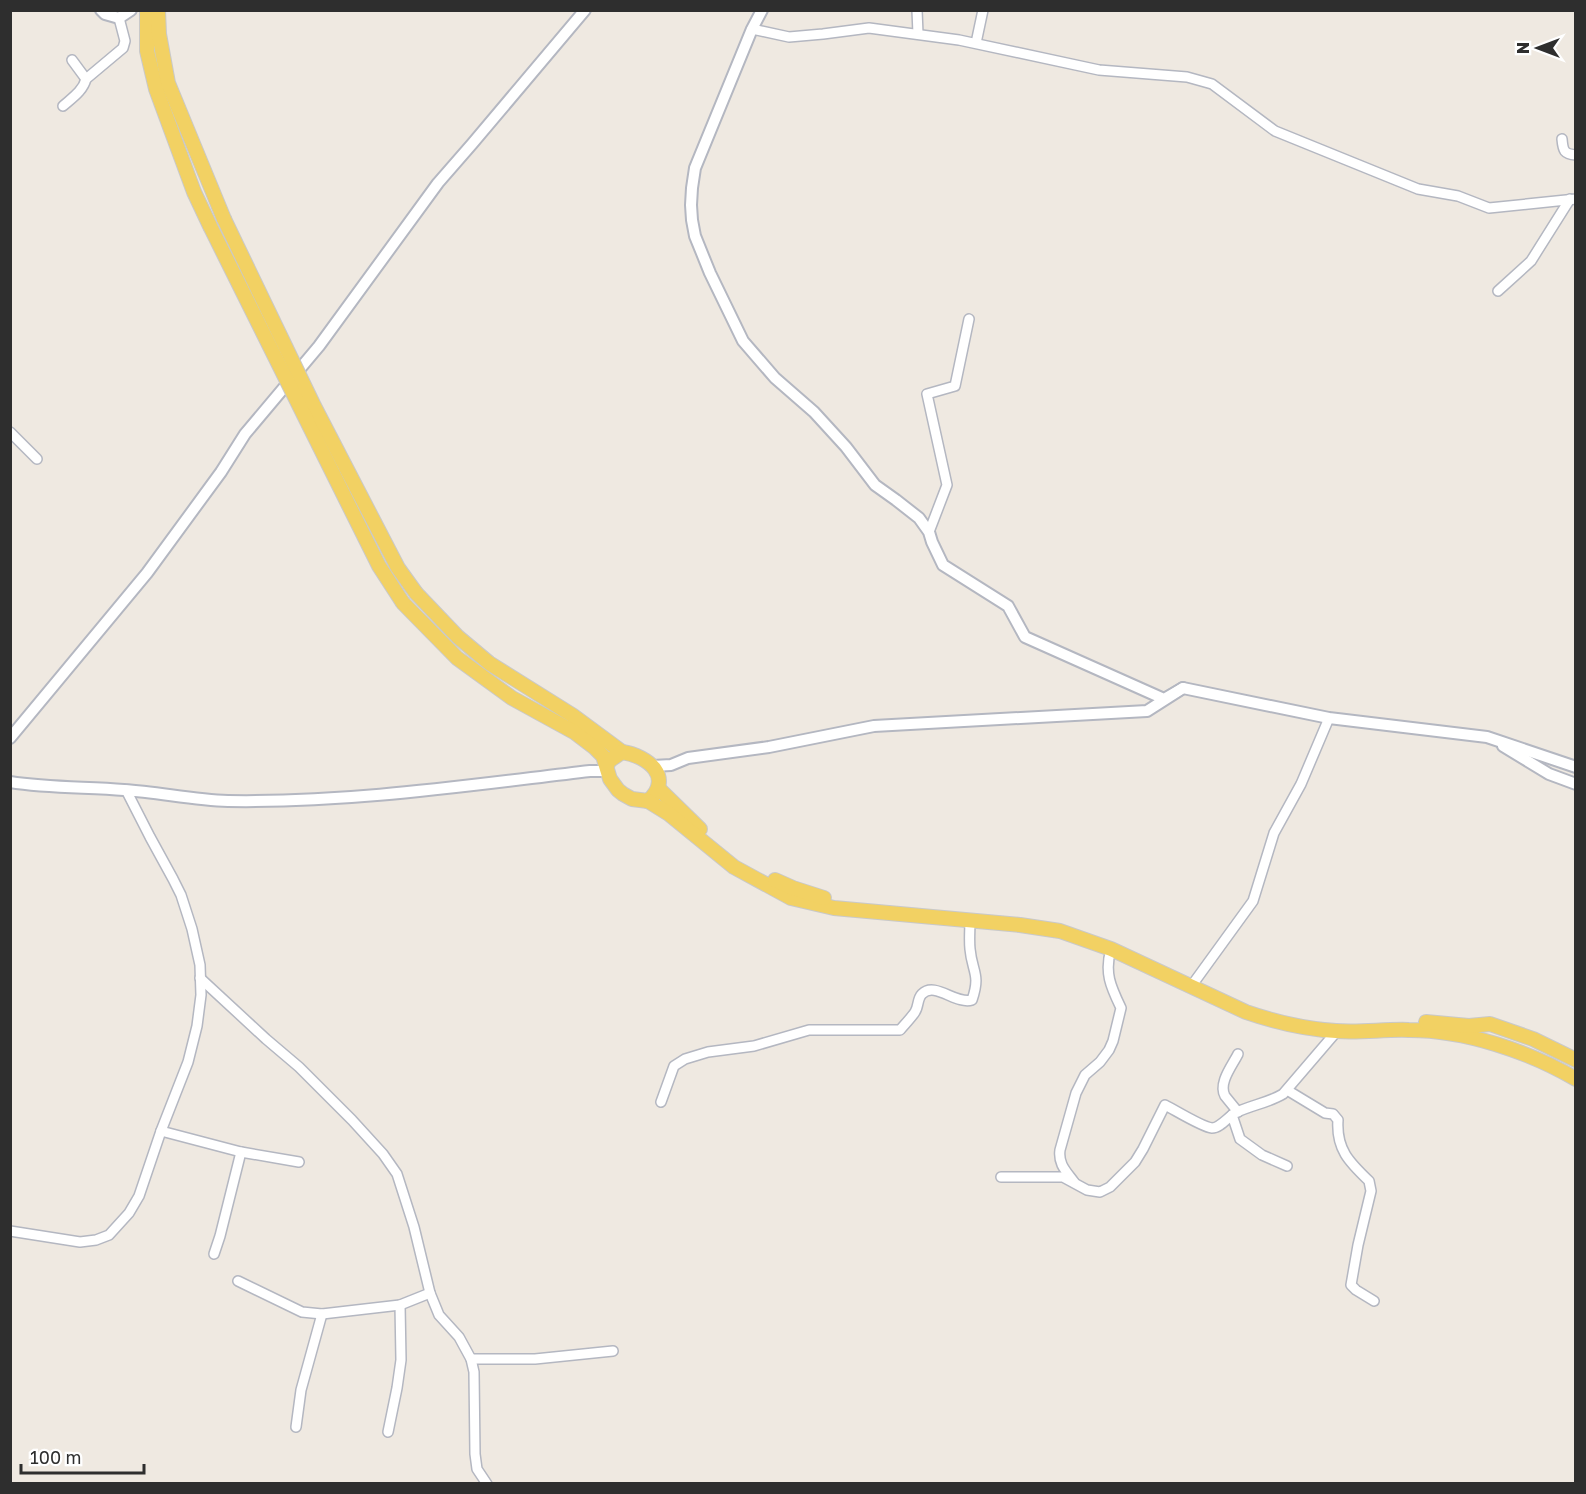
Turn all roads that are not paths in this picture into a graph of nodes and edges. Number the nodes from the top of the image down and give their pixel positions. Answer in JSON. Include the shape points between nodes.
{"nodes":[{"id":1,"x":101,"y":10,"type":"edge"},
{"id":2,"x":131,"y":10,"type":"edge"},
{"id":3,"x":147,"y":10,"type":"edge"},
{"id":4,"x":158,"y":10,"type":"edge"},
{"id":5,"x":576,"y":10,"type":"edge"},
{"id":6,"x":585,"y":10,"type":"edge"},
{"id":7,"x":762,"y":10,"type":"edge"},
{"id":8,"x":918,"y":10,"type":"edge"},
{"id":9,"x":983,"y":10,"type":"edge"},
{"id":10,"x":119,"y":18,"type":"junction"},
{"id":11,"x":752,"y":29,"type":"junction"},
{"id":12,"x":918,"y":34,"type":"junction"},
{"id":13,"x":976,"y":43,"type":"junction"},
{"id":14,"x":72,"y":60,"type":"dead end"},
{"id":15,"x":86,"y":79,"type":"junction"},
{"id":16,"x":511,"y":98,"type":"junction"},
{"id":17,"x":63,"y":106,"type":"dead end"},
{"id":18,"x":1562,"y":139,"type":"dead end"},
{"id":19,"x":1575,"y":155,"type":"edge"},
{"id":20,"x":1573,"y":199,"type":"edge"},
{"id":21,"x":1498,"y":291,"type":"dead end"},
{"id":22,"x":969,"y":319,"type":"dead end"},
{"id":23,"x":10,"y":432,"type":"edge"},
{"id":24,"x":37,"y":459,"type":"dead end"},
{"id":25,"x":929,"y":532,"type":"junction"},
{"id":26,"x":1183,"y":688,"type":"junction"},
{"id":27,"x":1329,"y":718,"type":"junction"},
{"id":28,"x":1487,"y":737,"type":"junction"},
{"id":29,"x":10,"y":738,"type":"edge"},
{"id":30,"x":622,"y":752,"type":"junction"},
{"id":31,"x":688,"y":758,"type":"junction"},
{"id":32,"x":652,"y":766,"type":"junction"},
{"id":33,"x":1575,"y":767,"type":"edge"},
{"id":34,"x":607,"y":768,"type":"junction"},
{"id":35,"x":590,"y":771,"type":"junction"},
{"id":36,"x":10,"y":782,"type":"edge"},
{"id":37,"x":659,"y":784,"type":"junction"},
{"id":38,"x":1575,"y":784,"type":"edge"},
{"id":39,"x":126,"y":790,"type":"junction"},
{"id":40,"x":618,"y":790,"type":"junction"},
{"id":41,"x":648,"y":801,"type":"junction"},
{"id":42,"x":970,"y":920,"type":"junction"},
{"id":43,"x":1111,"y":949,"type":"junction"},
{"id":44,"x":200,"y":978,"type":"junction"},
{"id":45,"x":1194,"y":981,"type":"junction"},
{"id":46,"x":1337,"y":1031,"type":"junction"},
{"id":47,"x":1238,"y":1054,"type":"dead end"},
{"id":48,"x":1575,"y":1060,"type":"edge"},
{"id":49,"x":1575,"y":1079,"type":"edge"},
{"id":50,"x":1287,"y":1090,"type":"junction"},
{"id":51,"x":662,"y":1102,"type":"dead end"},
{"id":52,"x":1235,"y":1114,"type":"junction"},
{"id":53,"x":161,"y":1131,"type":"junction"},
{"id":54,"x":241,"y":1152,"type":"junction"},
{"id":55,"x":300,"y":1162,"type":"dead end"},
{"id":56,"x":1287,"y":1166,"type":"dead end"},
{"id":57,"x":1001,"y":1176,"type":"dead end"},
{"id":58,"x":1076,"y":1184,"type":"junction"},
{"id":59,"x":10,"y":1231,"type":"edge"},
{"id":60,"x":214,"y":1254,"type":"dead end"},
{"id":61,"x":238,"y":1281,"type":"dead end"},
{"id":62,"x":430,"y":1293,"type":"junction"},
{"id":63,"x":1374,"y":1301,"type":"dead end"},
{"id":64,"x":400,"y":1305,"type":"junction"},
{"id":65,"x":321,"y":1314,"type":"junction"},
{"id":66,"x":613,"y":1351,"type":"dead end"},
{"id":67,"x":471,"y":1359,"type":"junction"},
{"id":68,"x":296,"y":1428,"type":"dead end"},
{"id":69,"x":388,"y":1432,"type":"dead end"},
{"id":70,"x":487,"y":1484,"type":"edge"}],
"edges":[{"from":1,"to":10,"type":"street"},
{"from":2,"to":10,"type":"street"},
{"from":3,"to":34,"type":"main road","bridge":true,"via":[[149,65],[194,192],[379,566],[403,603],[457,658],[512,698],[574,732],[603,756]]},
{"from":4,"to":30,"type":"main road","bridge":true,"via":[[168,83],[224,219],[398,568],[458,637],[489,663]]},
{"from":5,"to":16,"type":"street"},
{"from":6,"to":16,"type":"street"},
{"from":7,"to":11,"type":"street"},
{"from":8,"to":12,"type":"street"},
{"from":9,"to":13,"type":"street"},
{"from":10,"to":15,"type":"street","via":[[123,48]]},
{"from":11,"to":12,"type":"street","via":[[789,37],[868,28]]},
{"from":11,"to":25,"type":"street","via":[[696,168],[692,220],[701,253],[743,341],[775,378],[814,412],[875,485],[919,518]]},
{"from":12,"to":13,"type":"street"},
{"from":13,"to":20,"type":"street","via":[[1099,70],[1201,80],[1275,131],[1418,189],[1458,196],[1489,208]]},
{"from":14,"to":15,"type":"street"},
{"from":15,"to":17,"type":"street"},
{"from":16,"to":29,"type":"street","via":[[438,183],[319,346],[245,434],[147,573]]},
{"from":18,"to":19,"type":"street","via":[[1568,155]]},
{"from":20,"to":21,"type":"street","via":[[1531,261]]},
{"from":22,"to":25,"type":"street","via":[[955,386],[927,394],[947,485]]},
{"from":23,"to":24,"type":"street"},
{"from":25,"to":26,"type":"street","via":[[943,565],[1008,606],[1025,637],[1164,699]]},
{"from":26,"to":27,"type":"street"},
{"from":26,"to":31,"type":"street","via":[[1147,711],[874,726]]},
{"from":27,"to":28,"type":"street"},
{"from":27,"to":45,"type":"street","via":[[1301,784],[1274,833],[1253,901]]},
{"from":28,"to":33,"type":"street"},
{"from":28,"to":38,"type":"street","via":[[1549,774]]},
{"from":30,"to":32,"type":"main road","via":[[639,756]]},
{"from":30,"to":34,"type":"main road","via":[[609,761]]},
{"from":31,"to":32,"type":"street","via":[[671,765]]},
{"from":31,"to":37,"type":"street"},
{"from":32,"to":37,"type":"main road"},
{"from":34,"to":35,"type":"street"},
{"from":34,"to":40,"type":"main road"},
{"from":35,"to":39,"type":"street","via":[[287,801],[225,801]]},
{"from":35,"to":40,"type":"street"},
{"from":36,"to":39,"type":"street"},
{"from":37,"to":41,"type":"main road"},
{"from":37,"to":45,"type":"main road","via":[[713,840],[767,877],[793,888],[836,900],[1061,924],[1113,942]]},
{"from":39,"to":44,"type":"street","via":[[181,895],[192,929]]},
{"from":40,"to":41,"type":"main road","via":[[632,799]]},
{"from":41,"to":42,"type":"main road","via":[[734,867],[791,898],[834,908]]},
{"from":42,"to":43,"type":"main road","via":[[1060,931]]},
{"from":42,"to":51,"type":"street","via":[[969,948],[976,973],[972,1000],[962,1001],[931,990],[918,999],[915,1012],[900,1030],[809,1030],[754,1046],[685,1059],[674,1066]]},
{"from":43,"to":46,"type":"main road","via":[[1254,1015]]},
{"from":43,"to":58,"type":"street","via":[[1109,979],[1120,1008],[1113,1041],[1100,1062],[1085,1075],[1076,1093],[1059,1157]]},
{"from":44,"to":53,"type":"street","via":[[197,1026],[188,1062]]},
{"from":44,"to":62,"type":"street","via":[[299,1067],[383,1154],[397,1174],[406,1198]]},
{"from":45,"to":48,"type":"main road","via":[[1245,1004],[1307,1020],[1337,1024],[1490,1024]]},
{"from":46,"to":49,"type":"main road","via":[[1410,1029],[1448,1033],[1529,1055]]},
{"from":46,"to":50,"type":"street"},
{"from":47,"to":52,"type":"street","via":[[1223,1089]]},
{"from":50,"to":52,"type":"street","via":[[1276,1099]]},
{"from":50,"to":63,"type":"street","via":[[1333,1114],[1347,1159],[1371,1185],[1351,1285]]},
{"from":52,"to":56,"type":"street","via":[[1240,1139]]},
{"from":52,"to":58,"type":"street","via":[[1211,1128],[1165,1105],[1137,1158],[1110,1187],[1100,1192]]},
{"from":53,"to":54,"type":"street"},
{"from":53,"to":59,"type":"street","via":[[139,1196],[109,1235],[80,1242]]},
{"from":54,"to":55,"type":"street"},
{"from":54,"to":60,"type":"street"},
{"from":57,"to":58,"type":"street","via":[[1063,1178]]},
{"from":61,"to":65,"type":"street","via":[[302,1312]]},
{"from":62,"to":64,"type":"street"},
{"from":62,"to":67,"type":"street","via":[[439,1315],[459,1336]]},
{"from":64,"to":65,"type":"street"},
{"from":64,"to":69,"type":"street","via":[[401,1360]]},
{"from":65,"to":68,"type":"street","via":[[301,1390]]},
{"from":66,"to":67,"type":"street","via":[[535,1359]]},
{"from":67,"to":70,"type":"street","via":[[475,1454],[477,1469]]}]}
